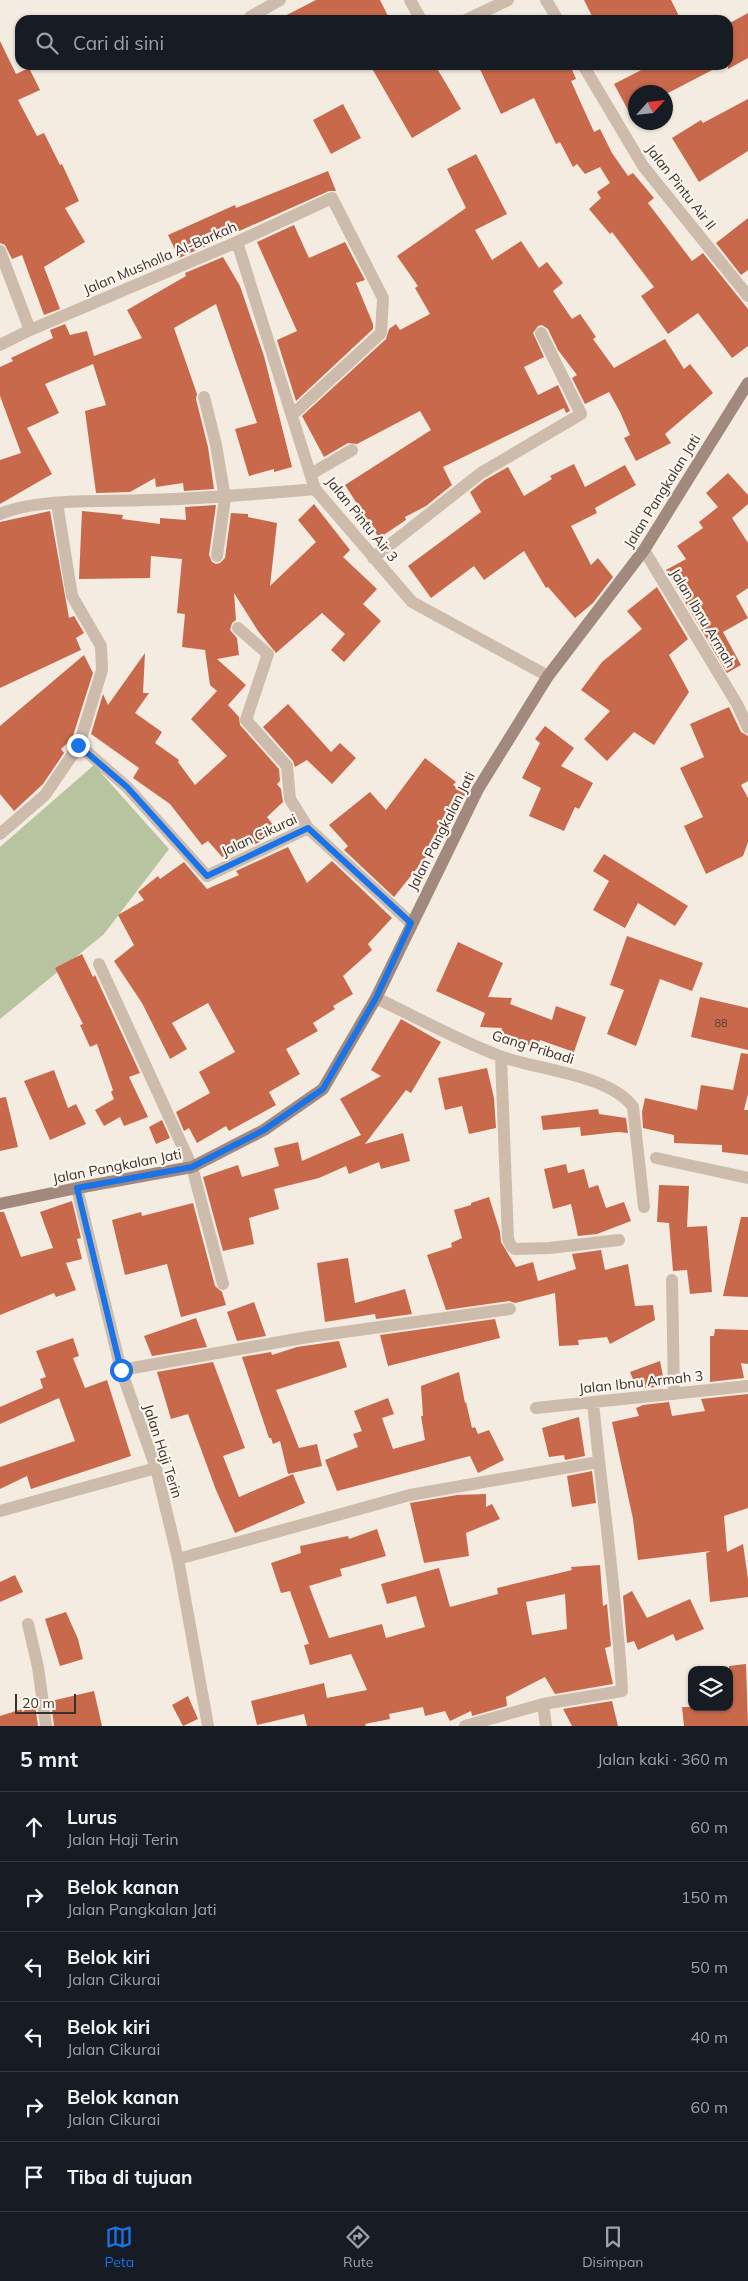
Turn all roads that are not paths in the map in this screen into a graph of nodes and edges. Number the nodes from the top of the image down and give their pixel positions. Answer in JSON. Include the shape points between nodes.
{"nodes":[{"id":1,"x":280,"y":0,"type":"edge"},
{"id":2,"x":410,"y":0,"type":"edge"},
{"id":3,"x":508,"y":0,"type":"edge"},
{"id":4,"x":546,"y":0,"type":"edge"},
{"id":5,"x":254,"y":15,"type":"edge"},
{"id":6,"x":418,"y":15,"type":"edge"},
{"id":7,"x":476,"y":15,"type":"edge"},
{"id":8,"x":555,"y":15,"type":"edge"},
{"id":9,"x":586,"y":70,"type":"edge"},
{"id":10,"x":237,"y":242,"type":"junction"},
{"id":11,"x":0,"y":251,"type":"edge"},
{"id":12,"x":748,"y":296,"type":"edge"},
{"id":13,"x":30,"y":330,"type":"junction"},
{"id":14,"x":541,"y":333,"type":"dead end"},
{"id":15,"x":0,"y":346,"type":"edge"},
{"id":16,"x":748,"y":383,"type":"edge"},
{"id":17,"x":204,"y":397,"type":"dead end"},
{"id":18,"x":292,"y":415,"type":"junction"},
{"id":19,"x":352,"y":450,"type":"dead end"},
{"id":20,"x":311,"y":474,"type":"junction"},
{"id":21,"x":315,"y":489,"type":"junction"},
{"id":22,"x":224,"y":498,"type":"junction"},
{"id":23,"x":57,"y":503,"type":"junction"},
{"id":24,"x":0,"y":514,"type":"edge"},
{"id":25,"x":644,"y":550,"type":"junction"},
{"id":26,"x":217,"y":556,"type":"dead end"},
{"id":27,"x":373,"y":558,"type":"junction"},
{"id":28,"x":238,"y":628,"type":"dead end"},
{"id":29,"x":548,"y":676,"type":"junction"},
{"id":30,"x":748,"y":728,"type":"edge"},
{"id":31,"x":78,"y":745,"type":"junction"},
{"id":32,"x":308,"y":828,"type":"junction"},
{"id":33,"x":0,"y":834,"type":"edge"},
{"id":34,"x":411,"y":923,"type":"junction"},
{"id":35,"x":99,"y":964,"type":"dead end"},
{"id":36,"x":376,"y":998,"type":"junction"},
{"id":37,"x":501,"y":1056,"type":"junction"},
{"id":38,"x":656,"y":1158,"type":"dead end"},
{"id":39,"x":192,"y":1167,"type":"junction"},
{"id":40,"x":748,"y":1178,"type":"edge"},
{"id":41,"x":77,"y":1188,"type":"junction"},
{"id":42,"x":0,"y":1204,"type":"edge"},
{"id":43,"x":644,"y":1207,"type":"dead end"},
{"id":44,"x":619,"y":1240,"type":"dead end"},
{"id":45,"x":672,"y":1280,"type":"dead end"},
{"id":46,"x":223,"y":1284,"type":"dead end"},
{"id":47,"x":510,"y":1309,"type":"dead end"},
{"id":48,"x":121,"y":1370,"type":"junction"},
{"id":49,"x":748,"y":1386,"type":"edge"},
{"id":50,"x":674,"y":1394,"type":"junction"},
{"id":51,"x":593,"y":1402,"type":"junction"},
{"id":52,"x":536,"y":1408,"type":"dead end"},
{"id":53,"x":598,"y":1462,"type":"junction"},
{"id":54,"x":156,"y":1468,"type":"junction"},
{"id":55,"x":0,"y":1511,"type":"edge"},
{"id":56,"x":178,"y":1558,"type":"junction"},
{"id":57,"x":28,"y":1624,"type":"dead end"},
{"id":58,"x":543,"y":1704,"type":"junction"},
{"id":59,"x":46,"y":1726,"type":"edge"},
{"id":60,"x":208,"y":1726,"type":"edge"},
{"id":61,"x":465,"y":1726,"type":"edge"},
{"id":62,"x":546,"y":1726,"type":"edge"}],
"edges":[{"from":1,"to":5,"type":"street"},
{"from":2,"to":6,"type":"street"},
{"from":3,"to":7,"type":"street"},
{"from":4,"to":8,"type":"street"},
{"from":9,"to":12,"type":"street","name":"Jalan Pintu Air II","via":[[643,166]]},
{"from":10,"to":13,"type":"street","name":"Jalan Musholla Al-Barkah"},
{"from":10,"to":18,"type":"street","name":"Jalan Pintu Air 3"},
{"from":10,"to":18,"type":"street","name":"Jalan Musholla Al-Barkah","via":[[332,198],[383,298],[381,332]]},
{"from":11,"to":13,"type":"street"},
{"from":13,"to":15,"type":"street","name":"Jalan Musholla Al-Barkah"},
{"from":14,"to":27,"type":"street","via":[[582,414],[481,473]]},
{"from":16,"to":25,"type":"main road","name":"Jalan Pangkalan Jati"},
{"from":17,"to":22,"type":"street"},
{"from":18,"to":20,"type":"street","name":"Jalan Pintu Air 3"},
{"from":19,"to":20,"type":"street"},
{"from":20,"to":21,"type":"street","name":"Jalan Pintu Air 3"},
{"from":21,"to":22,"type":"street"},
{"from":21,"to":27,"type":"street","name":"Jalan Pintu Air 3"},
{"from":22,"to":23,"type":"street"},
{"from":22,"to":26,"type":"street"},
{"from":23,"to":24,"type":"street","via":[[11,509]]},
{"from":23,"to":31,"type":"street","via":[[72,596],[100,646],[102,670]]},
{"from":25,"to":29,"type":"main road","name":"Jalan Pangkalan Jati"},
{"from":25,"to":30,"type":"street","name":"Jalan Ibnu Armah","via":[[737,704]]},
{"from":27,"to":29,"type":"street","name":"Jalan Pintu Air 3","via":[[412,602]]},
{"from":28,"to":32,"type":"street","via":[[268,654],[246,720],[287,766],[290,799]]},
{"from":29,"to":34,"type":"main road","name":"Jalan Pangkalan Jati","via":[[478,789]]},
{"from":31,"to":32,"type":"street","name":"Jalan Cikurai","via":[[127,787],[207,876]]},
{"from":31,"to":33,"type":"street","via":[[45,795]]},
{"from":32,"to":34,"type":"street","name":"Jalan Cikurai"},
{"from":34,"to":36,"type":"main road","name":"Jalan Pangkalan Jati"},
{"from":35,"to":39,"type":"street"},
{"from":36,"to":37,"type":"street","name":"Gang Pribadi"},
{"from":36,"to":39,"type":"main road","name":"Jalan Pangkalan Jati","via":[[323,1089],[264,1130]]},
{"from":37,"to":43,"type":"street","name":"Gang Pribadi","via":[[592,1080],[627,1099],[633,1107]]},
{"from":37,"to":44,"type":"street","via":[[508,1239],[511,1246],[515,1249],[549,1248]]},
{"from":38,"to":40,"type":"street"},
{"from":39,"to":41,"type":"main road","name":"Jalan Pangkalan Jati"},
{"from":39,"to":46,"type":"street"},
{"from":41,"to":42,"type":"main road","name":"Jalan Pangkalan Jati"},
{"from":41,"to":48,"type":"street","name":"Jalan Haji Terin"},
{"from":45,"to":50,"type":"street"},
{"from":47,"to":48,"type":"street","via":[[308,1337]]},
{"from":48,"to":54,"type":"street","name":"Jalan Haji Terin"},
{"from":49,"to":50,"type":"street","name":"Jalan Ibnu Armah 3"},
{"from":50,"to":51,"type":"street","name":"Jalan Ibnu Armah 3"},
{"from":51,"to":52,"type":"street","name":"Jalan Ibnu Armah 3"},
{"from":51,"to":53,"type":"street"},
{"from":53,"to":56,"type":"street","via":[[410,1495]]},
{"from":53,"to":58,"type":"street","via":[[612,1567],[622,1691]]},
{"from":54,"to":55,"type":"street"},
{"from":54,"to":56,"type":"street","name":"Jalan Haji Terin"},
{"from":56,"to":60,"type":"street","name":"Jalan Haji Terin"},
{"from":57,"to":59,"type":"street"},
{"from":58,"to":61,"type":"street"},
{"from":58,"to":62,"type":"street"}]}
